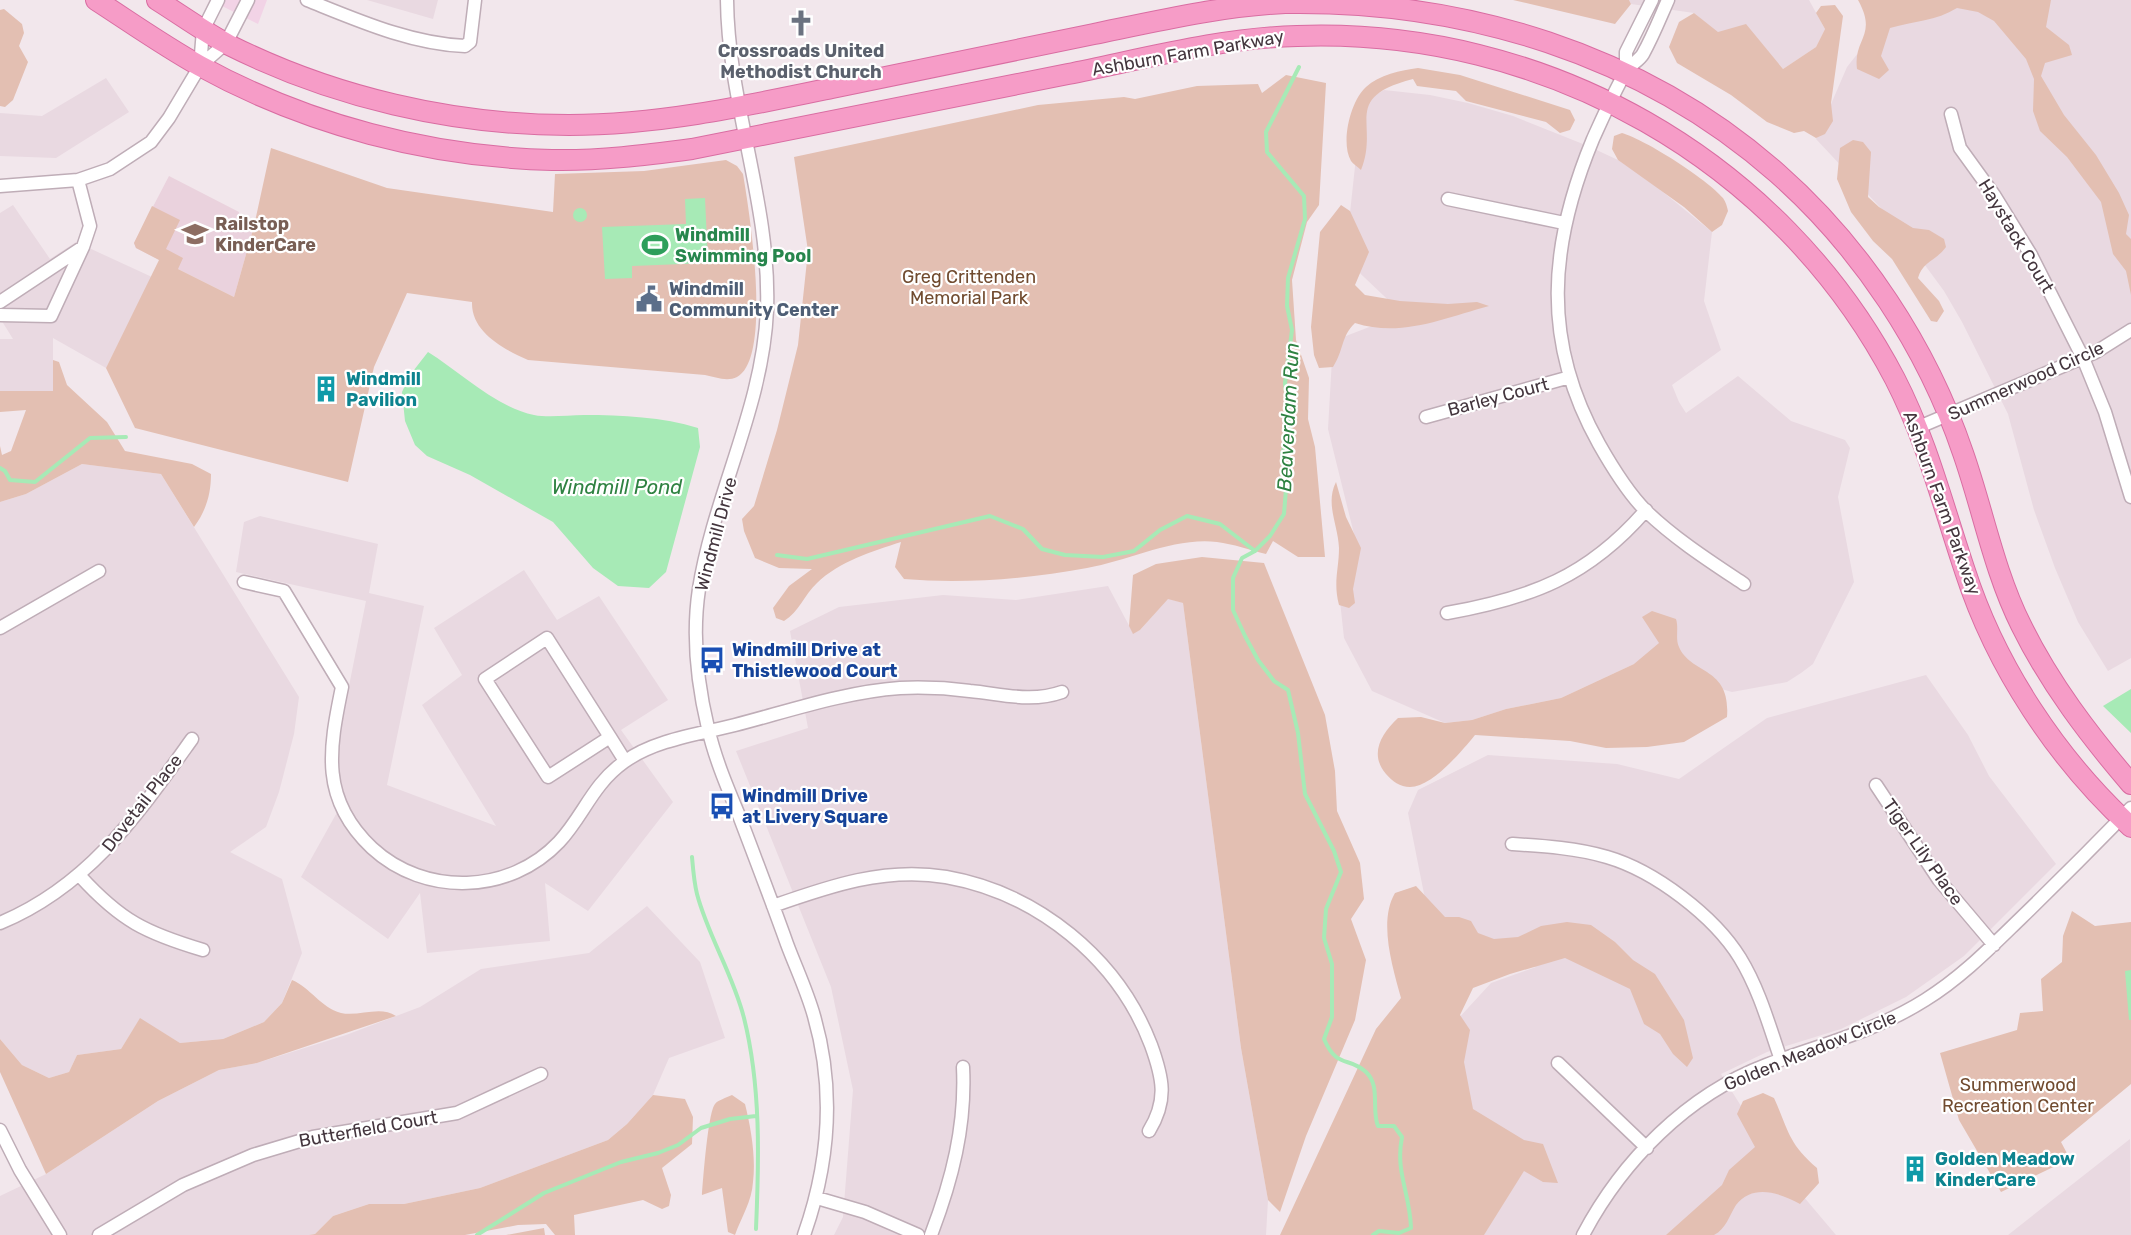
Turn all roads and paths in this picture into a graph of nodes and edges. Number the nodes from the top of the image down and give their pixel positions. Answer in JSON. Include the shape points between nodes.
{"nodes":[{"id":1,"x":96,"y":0,"type":"edge"},
{"id":2,"x":157,"y":0,"type":"edge"},
{"id":3,"x":218,"y":0,"type":"edge"},
{"id":4,"x":248,"y":0,"type":"edge"},
{"id":5,"x":307,"y":0,"type":"edge"},
{"id":6,"x":474,"y":0,"type":"edge"},
{"id":7,"x":727,"y":0,"type":"edge"},
{"id":8,"x":1652,"y":0,"type":"edge"},
{"id":9,"x":1668,"y":0,"type":"edge"},
{"id":10,"x":203,"y":30,"type":"junction"},
{"id":11,"x":226,"y":43,"type":"junction"},
{"id":12,"x":200,"y":66,"type":"junction"},
{"id":13,"x":1626,"y":70,"type":"junction"},
{"id":14,"x":1611,"y":102,"type":"junction"},
{"id":15,"x":741,"y":107,"type":"junction"},
{"id":16,"x":1951,"y":114,"type":"dead end"},
{"id":17,"x":746,"y":139,"type":"junction"},
{"id":18,"x":78,"y":180,"type":"junction"},
{"id":19,"x":0,"y":186,"type":"edge"},
{"id":20,"x":1448,"y":199,"type":"dead end"},
{"id":21,"x":1564,"y":223,"type":"junction"},
{"id":22,"x":83,"y":247,"type":"junction"},
{"id":23,"x":0,"y":302,"type":"edge"},
{"id":24,"x":0,"y":315,"type":"edge"},
{"id":25,"x":2131,"y":330,"type":"edge"},
{"id":26,"x":2083,"y":358,"type":"junction"},
{"id":27,"x":1570,"y":377,"type":"junction"},
{"id":28,"x":1949,"y":415,"type":"junction"},
{"id":29,"x":1426,"y":417,"type":"dead end"},
{"id":30,"x":1919,"y":427,"type":"junction"},
{"id":31,"x":2131,"y":497,"type":"edge"},
{"id":32,"x":1646,"y":510,"type":"junction"},
{"id":33,"x":99,"y":571,"type":"dead end"},
{"id":34,"x":244,"y":582,"type":"dead end"},
{"id":35,"x":1744,"y":584,"type":"dead end"},
{"id":36,"x":1447,"y":613,"type":"dead end"},
{"id":37,"x":0,"y":628,"type":"edge"},
{"id":38,"x":1062,"y":692,"type":"dead end"},
{"id":39,"x":708,"y":732,"type":"junction"},
{"id":40,"x":610,"y":737,"type":"junction"},
{"id":41,"x":192,"y":739,"type":"dead end"},
{"id":42,"x":626,"y":761,"type":"junction"},
{"id":43,"x":2131,"y":784,"type":"edge"},
{"id":44,"x":1876,"y":785,"type":"dead end"},
{"id":45,"x":2128,"y":818,"type":"edge"},
{"id":46,"x":1512,"y":844,"type":"dead end"},
{"id":47,"x":80,"y":876,"type":"junction"},
{"id":48,"x":773,"y":906,"type":"junction"},
{"id":49,"x":0,"y":923,"type":"edge"},
{"id":50,"x":1994,"y":945,"type":"junction"},
{"id":51,"x":203,"y":950,"type":"dead end"},
{"id":52,"x":1781,"y":1060,"type":"junction"},
{"id":53,"x":1558,"y":1063,"type":"dead end"},
{"id":54,"x":963,"y":1067,"type":"dead end"},
{"id":55,"x":541,"y":1074,"type":"dead end"},
{"id":56,"x":0,"y":1130,"type":"edge"},
{"id":57,"x":1149,"y":1131,"type":"dead end"},
{"id":58,"x":1647,"y":1148,"type":"junction"},
{"id":59,"x":817,"y":1198,"type":"junction"},
{"id":60,"x":60,"y":1235,"type":"edge"},
{"id":61,"x":99,"y":1235,"type":"edge"},
{"id":62,"x":804,"y":1235,"type":"edge"},
{"id":63,"x":918,"y":1235,"type":"edge"},
{"id":64,"x":931,"y":1235,"type":"edge"},
{"id":65,"x":1583,"y":1235,"type":"edge"}],
"edges":[{"from":1,"to":12,"type":"main road","name":"Ashburn Farm Parkway"},
{"from":2,"to":10,"type":"main road","name":"Ashburn Farm Parkway"},
{"from":3,"to":10,"type":"street"},
{"from":4,"to":11,"type":"street"},
{"from":5,"to":6,"type":"street","via":[[360,21],[465,46],[470,42]]},
{"from":7,"to":15,"type":"street","name":"Windmill Drive"},
{"from":8,"to":13,"type":"street","via":[[1626,52]]},
{"from":9,"to":13,"type":"street","via":[[1642,56]]},
{"from":10,"to":11,"type":"main road","name":"Ashburn Farm Parkway"},
{"from":10,"to":12,"type":"street"},
{"from":11,"to":12,"type":"street"},
{"from":11,"to":15,"type":"main road","name":"Ashburn Farm Parkway","via":[[324,84],[397,105],[471,119],[533,125],[597,125]]},
{"from":12,"to":17,"type":"main road","name":"Ashburn Farm Parkway","via":[[339,125],[399,141],[479,154],[553,160],[618,158]]},
{"from":12,"to":18,"type":"street","via":[[151,142],[110,169]]},
{"from":13,"to":14,"type":"street"},
{"from":13,"to":15,"type":"main road","name":"Ashburn Farm Parkway","via":[[1554,40],[1481,19],[1398,5],[1292,2],[1201,13]]},
{"from":13,"to":28,"type":"main road","name":"Ashburn Farm Parkway","via":[[1704,117],[1803,197],[1881,291],[1918,351]]},
{"from":14,"to":17,"type":"main road","name":"Ashburn Farm Parkway","via":[[1557,78],[1476,53],[1393,39],[1293,36],[1192,49]]},
{"from":14,"to":21,"type":"street","via":[[1577,180]]},
{"from":14,"to":30,"type":"main road","name":"Ashburn Farm Parkway","via":[[1671,135],[1722,171],[1780,222],[1826,274],[1876,344]]},
{"from":15,"to":17,"type":"street","name":"Windmill Drive"},
{"from":16,"to":26,"type":"street","name":"Haystack Court","via":[[1960,148],[2031,255]]},
{"from":17,"to":39,"type":"street","name":"Windmill Drive","via":[[765,250],[766,338],[755,393],[699,590],[696,658]]},
{"from":18,"to":19,"type":"street"},
{"from":18,"to":22,"type":"street","via":[[90,226]]},
{"from":20,"to":21,"type":"street"},
{"from":21,"to":27,"type":"street","via":[[1557,308]]},
{"from":22,"to":23,"type":"street"},
{"from":22,"to":24,"type":"street","via":[[51,316]]},
{"from":25,"to":26,"type":"street","name":"Summerwood Circle"},
{"from":26,"to":28,"type":"street","name":"Summerwood Circle"},
{"from":26,"to":31,"type":"street","name":"Haystack Court","via":[[2105,412]]},
{"from":27,"to":29,"type":"street","name":"Barley Court"},
{"from":27,"to":32,"type":"street","via":[[1596,439],[1621,480]]},
{"from":28,"to":30,"type":"street","name":"Summerwood Circle"},
{"from":28,"to":43,"type":"main road","name":"Ashburn Farm Parkway","via":[[2019,621],[2069,707]]},
{"from":30,"to":45,"type":"main road","name":"Ashburn Farm Parkway","via":[[1966,576],[2002,655],[2043,725],[2074,767]]},
{"from":32,"to":35,"type":"street"},
{"from":32,"to":36,"type":"street","via":[[1600,554],[1552,585],[1493,605]]},
{"from":33,"to":37,"type":"street"},
{"from":34,"to":42,"type":"street","via":[[284,591],[342,687],[330,752],[340,802],[366,842],[413,873],[468,883],[501,878],[531,865],[560,841],[595,788]]},
{"from":38,"to":39,"type":"street","via":[[1044,698],[1023,698],[933,688],[876,691]]},
{"from":39,"to":42,"type":"street","via":[[657,746]]},
{"from":39,"to":48,"type":"street","name":"Windmill Drive"},
{"from":40,"to":40,"type":"street","via":[[548,777],[484,679],[547,638]]},
{"from":40,"to":42,"type":"street"},
{"from":41,"to":47,"type":"street","name":"Dovetail Place","via":[[119,837]]},
{"from":44,"to":50,"type":"street","name":"Tiger Lily Place","via":[[1939,880]]},
{"from":45,"to":50,"type":"street","name":"Golden Meadow Circle"},
{"from":46,"to":52,"type":"street","via":[[1555,847],[1610,858],[1680,896],[1707,918],[1741,959]]},
{"from":47,"to":49,"type":"street","name":"Dovetail Place"},
{"from":47,"to":51,"type":"street","via":[[114,911],[134,924],[159,937]]},
{"from":48,"to":57,"type":"street","via":[[849,881],[906,874],[972,884],[1040,912],[1089,950],[1123,991],[1141,1022],[1163,1089],[1160,1113]]},
{"from":48,"to":59,"type":"street","name":"Windmill Drive","via":[[807,994],[826,1075],[827,1137]]},
{"from":50,"to":52,"type":"street","name":"Golden Meadow Circle","via":[[1962,974],[1908,1010]]},
{"from":52,"to":58,"type":"street","name":"Golden Meadow Circle","via":[[1735,1079],[1707,1096],[1680,1115]]},
{"from":53,"to":58,"type":"street"},
{"from":54,"to":64,"type":"street","via":[[964,1093],[954,1167]]},
{"from":55,"to":61,"type":"street","name":"Butterfield Court","via":[[457,1113],[313,1137],[253,1155],[183,1185]]},
{"from":56,"to":60,"type":"street"},
{"from":58,"to":65,"type":"street","name":"Golden Meadow Circle","via":[[1605,1197]]},
{"from":59,"to":62,"type":"street","name":"Windmill Drive"},
{"from":59,"to":63,"type":"street","via":[[865,1212]]}]}
